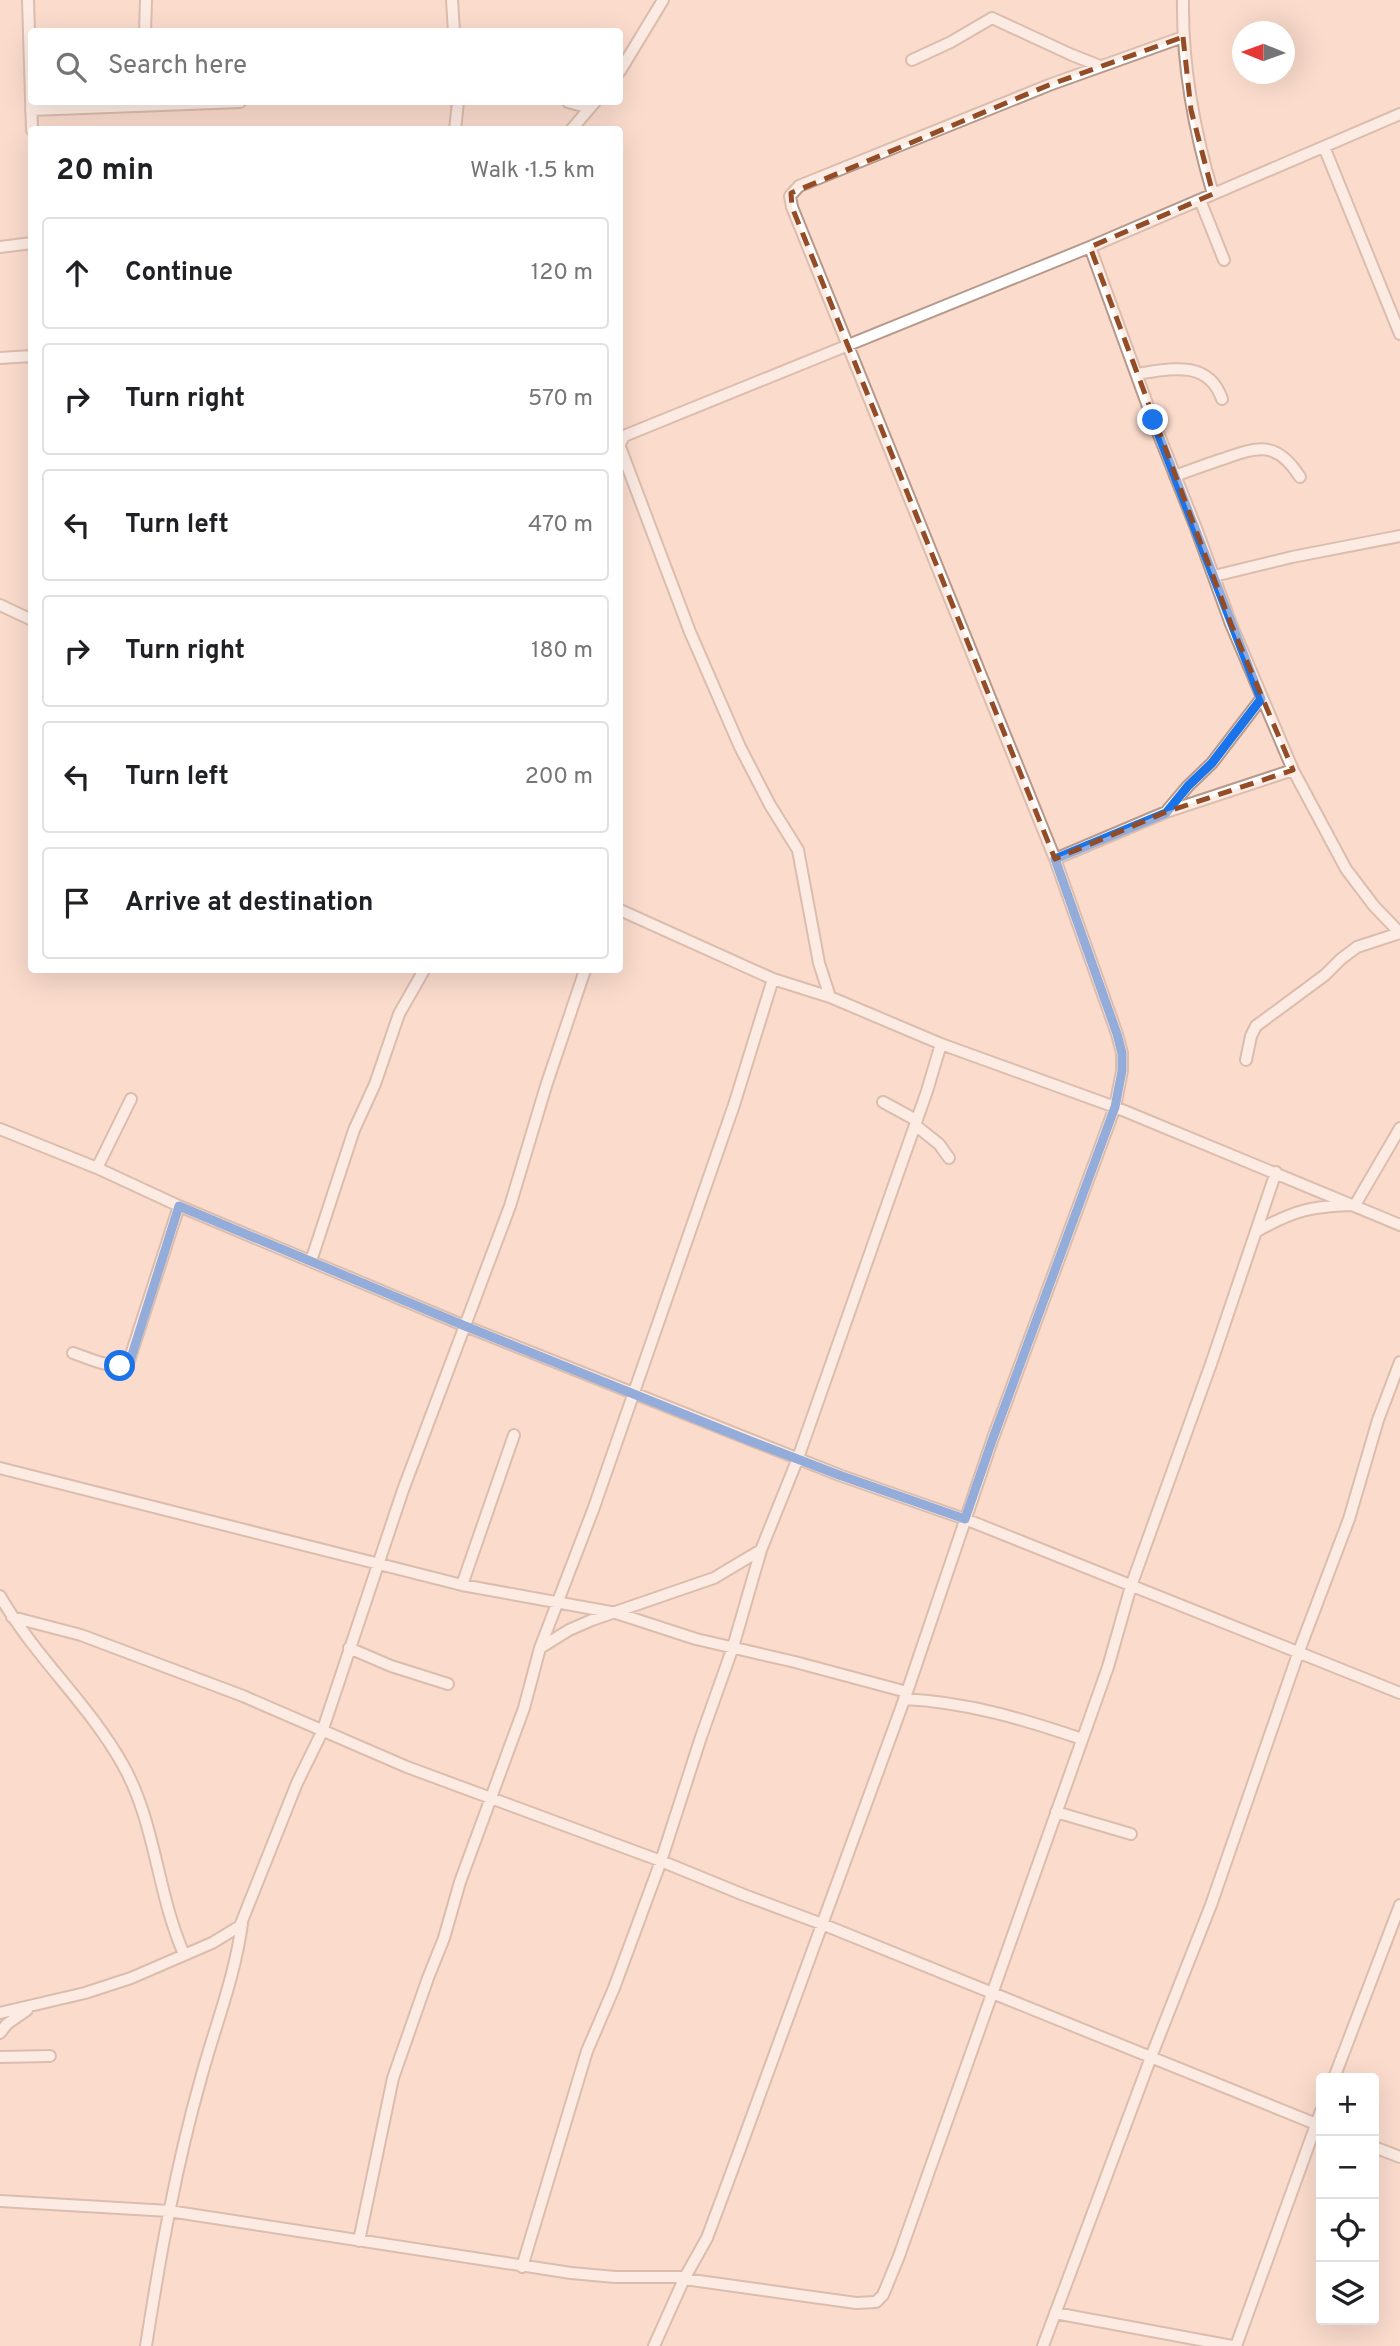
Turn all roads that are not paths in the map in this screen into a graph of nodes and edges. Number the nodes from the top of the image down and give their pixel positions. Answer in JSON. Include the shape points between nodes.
{"nodes":[{"id":1,"x":28,"y":0,"type":"edge"},
{"id":2,"x":146,"y":0,"type":"edge"},
{"id":3,"x":452,"y":0,"type":"edge"},
{"id":4,"x":663,"y":0,"type":"edge"},
{"id":5,"x":1183,"y":0,"type":"edge"},
{"id":6,"x":29,"y":28,"type":"edge"},
{"id":7,"x":145,"y":28,"type":"edge"},
{"id":8,"x":454,"y":28,"type":"edge"},
{"id":9,"x":1183,"y":37,"type":"junction"},
{"id":10,"x":912,"y":60,"type":"dead end"},
{"id":11,"x":623,"y":66,"type":"edge"},
{"id":12,"x":1100,"y":66,"type":"junction"},
{"id":13,"x":31,"y":105,"type":"edge"},
{"id":14,"x":124,"y":105,"type":"edge"},
{"id":15,"x":458,"y":105,"type":"edge"},
{"id":16,"x":593,"y":105,"type":"edge"},
{"id":17,"x":31,"y":110,"type":"junction"},
{"id":18,"x":1400,"y":114,"type":"edge"},
{"id":19,"x":32,"y":126,"type":"edge"},
{"id":20,"x":455,"y":126,"type":"edge"},
{"id":21,"x":575,"y":126,"type":"edge"},
{"id":22,"x":1324,"y":147,"type":"junction"},
{"id":23,"x":1213,"y":194,"type":"junction"},
{"id":24,"x":1200,"y":200,"type":"junction"},
{"id":25,"x":28,"y":244,"type":"edge"},
{"id":26,"x":0,"y":247,"type":"edge"},
{"id":27,"x":1090,"y":247,"type":"junction"},
{"id":28,"x":1224,"y":260,"type":"dead end"},
{"id":29,"x":1400,"y":334,"type":"edge"},
{"id":30,"x":848,"y":345,"type":"junction"},
{"id":31,"x":28,"y":356,"type":"edge"},
{"id":32,"x":0,"y":358,"type":"edge"},
{"id":33,"x":1137,"y":374,"type":"junction"},
{"id":34,"x":1222,"y":399,"type":"dead end"},
{"id":35,"x":623,"y":438,"type":"edge"},
{"id":36,"x":623,"y":453,"type":"edge"},
{"id":37,"x":1175,"y":476,"type":"junction"},
{"id":38,"x":1300,"y":477,"type":"dead end"},
{"id":39,"x":1400,"y":536,"type":"edge"},
{"id":40,"x":1213,"y":576,"type":"junction"},
{"id":41,"x":0,"y":605,"type":"edge"},
{"id":42,"x":28,"y":618,"type":"edge"},
{"id":43,"x":1261,"y":699,"type":"junction"},
{"id":44,"x":1293,"y":770,"type":"junction"},
{"id":45,"x":1166,"y":813,"type":"junction"},
{"id":46,"x":1055,"y":859,"type":"junction"},
{"id":47,"x":623,"y":911,"type":"edge"},
{"id":48,"x":1400,"y":933,"type":"edge"},
{"id":49,"x":422,"y":973,"type":"edge"},
{"id":50,"x":585,"y":973,"type":"edge"},
{"id":51,"x":773,"y":979,"type":"junction"},
{"id":52,"x":830,"y":997,"type":"junction"},
{"id":53,"x":941,"y":1044,"type":"junction"},
{"id":54,"x":1246,"y":1060,"type":"dead end"},
{"id":55,"x":131,"y":1099,"type":"dead end"},
{"id":56,"x":883,"y":1102,"type":"dead end"},
{"id":57,"x":1115,"y":1107,"type":"junction"},
{"id":58,"x":916,"y":1123,"type":"junction"},
{"id":59,"x":1400,"y":1128,"type":"edge"},
{"id":60,"x":0,"y":1129,"type":"edge"},
{"id":61,"x":949,"y":1158,"type":"dead end"},
{"id":62,"x":97,"y":1168,"type":"junction"},
{"id":63,"x":1276,"y":1172,"type":"junction"},
{"id":64,"x":179,"y":1206,"type":"junction"},
{"id":65,"x":1355,"y":1206,"type":"junction"},
{"id":66,"x":1400,"y":1224,"type":"edge"},
{"id":67,"x":1257,"y":1231,"type":"junction"},
{"id":68,"x":310,"y":1261,"type":"junction"},
{"id":69,"x":465,"y":1326,"type":"junction"},
{"id":70,"x":73,"y":1353,"type":"dead end"},
{"id":71,"x":1400,"y":1362,"type":"edge"},
{"id":72,"x":633,"y":1393,"type":"junction"},
{"id":73,"x":514,"y":1435,"type":"dead end"},
{"id":74,"x":798,"y":1458,"type":"junction"},
{"id":75,"x":0,"y":1468,"type":"edge"},
{"id":76,"x":965,"y":1519,"type":"junction"},
{"id":77,"x":761,"y":1550,"type":"junction"},
{"id":78,"x":378,"y":1565,"type":"junction"},
{"id":79,"x":462,"y":1585,"type":"junction"},
{"id":80,"x":1131,"y":1586,"type":"junction"},
{"id":81,"x":0,"y":1596,"type":"edge"},
{"id":82,"x":558,"y":1603,"type":"junction"},
{"id":83,"x":616,"y":1613,"type":"junction"},
{"id":84,"x":12,"y":1618,"type":"junction"},
{"id":85,"x":733,"y":1647,"type":"junction"},
{"id":86,"x":349,"y":1648,"type":"junction"},
{"id":87,"x":540,"y":1648,"type":"junction"},
{"id":88,"x":1299,"y":1651,"type":"junction"},
{"id":89,"x":448,"y":1684,"type":"dead end"},
{"id":90,"x":1400,"y":1693,"type":"edge"},
{"id":91,"x":906,"y":1695,"type":"junction"},
{"id":92,"x":322,"y":1732,"type":"junction"},
{"id":93,"x":1082,"y":1739,"type":"junction"},
{"id":94,"x":490,"y":1800,"type":"junction"},
{"id":95,"x":1056,"y":1812,"type":"junction"},
{"id":96,"x":1131,"y":1834,"type":"dead end"},
{"id":97,"x":661,"y":1861,"type":"junction"},
{"id":98,"x":1400,"y":1905,"type":"edge"},
{"id":99,"x":243,"y":1919,"type":"junction"},
{"id":100,"x":822,"y":1924,"type":"junction"},
{"id":101,"x":184,"y":1954,"type":"junction"},
{"id":102,"x":991,"y":1993,"type":"junction"},
{"id":103,"x":33,"y":2006,"type":"junction"},
{"id":104,"x":0,"y":2013,"type":"edge"},
{"id":105,"x":0,"y":2033,"type":"edge"},
{"id":106,"x":50,"y":2056,"type":"dead end"},
{"id":107,"x":0,"y":2057,"type":"edge"},
{"id":108,"x":1151,"y":2057,"type":"junction"},
{"id":109,"x":1336,"y":2073,"type":"edge"},
{"id":110,"x":1316,"y":2124,"type":"edge"},
{"id":111,"x":1316,"y":2133,"type":"edge"},
{"id":112,"x":1379,"y":2149,"type":"edge"},
{"id":113,"x":1400,"y":2157,"type":"edge"},
{"id":114,"x":0,"y":2201,"type":"edge"},
{"id":115,"x":169,"y":2211,"type":"junction"},
{"id":116,"x":359,"y":2241,"type":"junction"},
{"id":117,"x":522,"y":2267,"type":"junction"},
{"id":118,"x":685,"y":2278,"type":"junction"},
{"id":119,"x":1055,"y":2312,"type":"junction"},
{"id":120,"x":146,"y":2346,"type":"edge"},
{"id":121,"x":654,"y":2346,"type":"edge"},
{"id":122,"x":1043,"y":2346,"type":"edge"},
{"id":123,"x":1234,"y":2346,"type":"edge"}],
"edges":[{"from":1,"to":6,"type":"street"},
{"from":2,"to":7,"type":"street"},
{"from":3,"to":8,"type":"street"},
{"from":4,"to":11,"type":"street"},
{"from":5,"to":9,"type":"street"},
{"from":9,"to":12,"type":"street"},
{"from":9,"to":23,"type":"street","via":[[1191,110]]},
{"from":10,"to":12,"type":"street","via":[[992,18]]},
{"from":12,"to":30,"type":"street","via":[[794,190],[792,207]]},
{"from":13,"to":17,"type":"street"},
{"from":14,"to":17,"type":"street"},
{"from":15,"to":20,"type":"street"},
{"from":16,"to":21,"type":"street"},
{"from":17,"to":19,"type":"street"},
{"from":18,"to":22,"type":"street"},
{"from":22,"to":23,"type":"street"},
{"from":22,"to":29,"type":"street"},
{"from":23,"to":24,"type":"street"},
{"from":24,"to":27,"type":"street"},
{"from":24,"to":28,"type":"street"},
{"from":25,"to":26,"type":"street"},
{"from":27,"to":30,"type":"street"},
{"from":27,"to":33,"type":"street"},
{"from":30,"to":35,"type":"street"},
{"from":30,"to":46,"type":"street"},
{"from":31,"to":32,"type":"street"},
{"from":33,"to":34,"type":"street","via":[[1169,369],[1199,372],[1211,378]]},
{"from":33,"to":37,"type":"street"},
{"from":36,"to":52,"type":"street","via":[[690,632],[740,747],[799,850],[819,964]]},
{"from":37,"to":38,"type":"street","via":[[1262,448],[1281,454]]},
{"from":37,"to":40,"type":"street"},
{"from":39,"to":40,"type":"street"},
{"from":40,"to":43,"type":"street"},
{"from":41,"to":42,"type":"street"},
{"from":43,"to":44,"type":"street"},
{"from":43,"to":45,"type":"street"},
{"from":44,"to":45,"type":"street"},
{"from":44,"to":48,"type":"street","via":[[1346,869]]},
{"from":45,"to":46,"type":"street"},
{"from":46,"to":57,"type":"street","via":[[1122,1053]]},
{"from":47,"to":51,"type":"street"},
{"from":48,"to":54,"type":"street","via":[[1357,947],[1256,1026]]},
{"from":49,"to":68,"type":"street","via":[[399,1014]]},
{"from":50,"to":69,"type":"street","via":[[510,1206]]},
{"from":51,"to":52,"type":"street"},
{"from":51,"to":72,"type":"street"},
{"from":52,"to":53,"type":"street"},
{"from":53,"to":57,"type":"street"},
{"from":53,"to":58,"type":"street"},
{"from":55,"to":62,"type":"street"},
{"from":56,"to":58,"type":"street"},
{"from":57,"to":63,"type":"street"},
{"from":57,"to":76,"type":"street"},
{"from":58,"to":61,"type":"street"},
{"from":58,"to":74,"type":"street"},
{"from":59,"to":65,"type":"street"},
{"from":60,"to":62,"type":"street"},
{"from":62,"to":64,"type":"street"},
{"from":63,"to":65,"type":"street"},
{"from":63,"to":67,"type":"street"},
{"from":64,"to":68,"type":"street"},
{"from":64,"to":70,"type":"street","via":[[130,1361],[116,1366]]},
{"from":65,"to":66,"type":"street"},
{"from":65,"to":67,"type":"street","via":[[1299,1210]]},
{"from":67,"to":80,"type":"street"},
{"from":68,"to":69,"type":"street"},
{"from":69,"to":72,"type":"street"},
{"from":69,"to":78,"type":"street"},
{"from":71,"to":88,"type":"street","via":[[1345,1531]]},
{"from":72,"to":74,"type":"street"},
{"from":72,"to":82,"type":"street"},
{"from":73,"to":79,"type":"street"},
{"from":74,"to":76,"type":"street"},
{"from":74,"to":77,"type":"street"},
{"from":75,"to":78,"type":"street"},
{"from":76,"to":80,"type":"street"},
{"from":76,"to":91,"type":"street"},
{"from":77,"to":83,"type":"street","via":[[713,1578]]},
{"from":77,"to":85,"type":"street"},
{"from":78,"to":79,"type":"street"},
{"from":78,"to":86,"type":"street"},
{"from":79,"to":82,"type":"street"},
{"from":80,"to":88,"type":"street"},
{"from":80,"to":93,"type":"street"},
{"from":81,"to":84,"type":"street"},
{"from":82,"to":83,"type":"street"},
{"from":82,"to":87,"type":"street"},
{"from":83,"to":85,"type":"street"},
{"from":83,"to":87,"type":"street","via":[[569,1630]]},
{"from":84,"to":92,"type":"street","via":[[81,1635],[263,1704]]},
{"from":84,"to":101,"type":"street","via":[[86,1709],[124,1766]]},
{"from":85,"to":91,"type":"street"},
{"from":85,"to":97,"type":"street"},
{"from":86,"to":89,"type":"street"},
{"from":86,"to":92,"type":"street"},
{"from":87,"to":94,"type":"street","via":[[524,1708]]},
{"from":88,"to":90,"type":"street"},
{"from":88,"to":108,"type":"street","via":[[1211,1905]]},
{"from":91,"to":93,"type":"street","via":[[1019,1718]]},
{"from":91,"to":100,"type":"street"},
{"from":92,"to":94,"type":"street"},
{"from":92,"to":99,"type":"street"},
{"from":93,"to":95,"type":"street"},
{"from":94,"to":97,"type":"street"},
{"from":94,"to":116,"type":"street","via":[[393,2078]]},
{"from":95,"to":96,"type":"street"},
{"from":95,"to":102,"type":"street"},
{"from":97,"to":100,"type":"street"},
{"from":97,"to":117,"type":"street","via":[[587,2051]]},
{"from":98,"to":109,"type":"street"},
{"from":99,"to":101,"type":"street","via":[[240,1926],[212,1943]]},
{"from":99,"to":115,"type":"street","via":[[238,1957],[202,2075]]},
{"from":100,"to":102,"type":"street"},
{"from":100,"to":118,"type":"street","via":[[729,2179]]},
{"from":101,"to":103,"type":"street","via":[[131,1978]]},
{"from":102,"to":108,"type":"street"},
{"from":102,"to":118,"type":"street","via":[[880,2300],[856,2303]]},
{"from":103,"to":104,"type":"street"},
{"from":103,"to":105,"type":"street"},
{"from":106,"to":107,"type":"street"},
{"from":108,"to":110,"type":"street"},
{"from":108,"to":119,"type":"street"},
{"from":111,"to":123,"type":"street"},
{"from":112,"to":113,"type":"street"},
{"from":114,"to":115,"type":"street"},
{"from":115,"to":116,"type":"street"},
{"from":115,"to":120,"type":"street"},
{"from":116,"to":117,"type":"street"},
{"from":117,"to":118,"type":"street","via":[[615,2277]]},
{"from":118,"to":121,"type":"street"},
{"from":119,"to":122,"type":"street"},
{"from":119,"to":123,"type":"street"}]}
